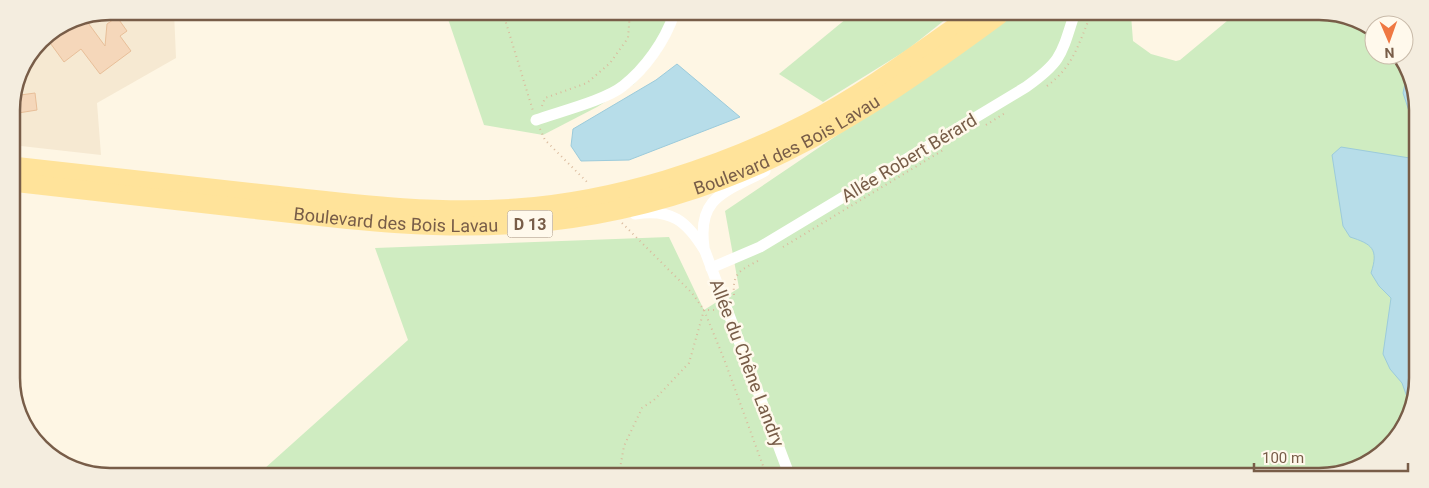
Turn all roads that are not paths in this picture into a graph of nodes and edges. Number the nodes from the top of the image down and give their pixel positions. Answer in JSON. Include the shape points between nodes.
{"nodes":[{"id":1,"x":671,"y":20,"type":"edge"},
{"id":2,"x":965,"y":20,"type":"edge"},
{"id":3,"x":993,"y":20,"type":"edge"},
{"id":4,"x":1072,"y":20,"type":"edge"},
{"id":5,"x":852,"y":117,"type":"junction"},
{"id":6,"x":536,"y":120,"type":"road end"},
{"id":7,"x":20,"y":167,"type":"edge"},
{"id":8,"x":20,"y":183,"type":"edge"},
{"id":9,"x":552,"y":221,"type":"junction"},
{"id":10,"x":705,"y":251,"type":"junction"},
{"id":11,"x":711,"y":268,"type":"junction"},
{"id":12,"x":787,"y":468,"type":"edge"}],
"edges":[{"from":1,"to":6,"type":"street","via":[[652,55],[622,87]]},
{"from":2,"to":7,"type":"main road","name":"Boulevard des Bois Lavau","number":"D 13","via":[[866,89],[807,123],[704,167],[639,187],[579,199],[518,208],[406,208]]},
{"from":3,"to":5,"type":"main road","name":"Boulevard des Bois Lavau","number":"D 13"},
{"from":4,"to":11,"type":"street","name":"Allée Robert Bérard","via":[[1063,50],[1051,69],[1026,87],[760,247]]},
{"from":5,"to":9,"type":"main road","name":"Boulevard des Bois Lavau","number":"D 13","via":[[722,179],[618,209]]},
{"from":5,"to":10,"type":"street","name":"Allée du Chêne Landry","via":[[830,135],[713,200],[702,222]]},
{"from":8,"to":9,"type":"main road","name":"Boulevard des Bois Lavau","number":"D 13","via":[[374,223],[447,226]]},
{"from":9,"to":10,"type":"street","name":"Allée du Chêne Landry","via":[[580,224],[646,212],[670,215],[682,221]]},
{"from":10,"to":11,"type":"street","name":"Allée du Chêne Landry"},
{"from":11,"to":12,"type":"street","name":"Allée du Chêne Landry"}]}
